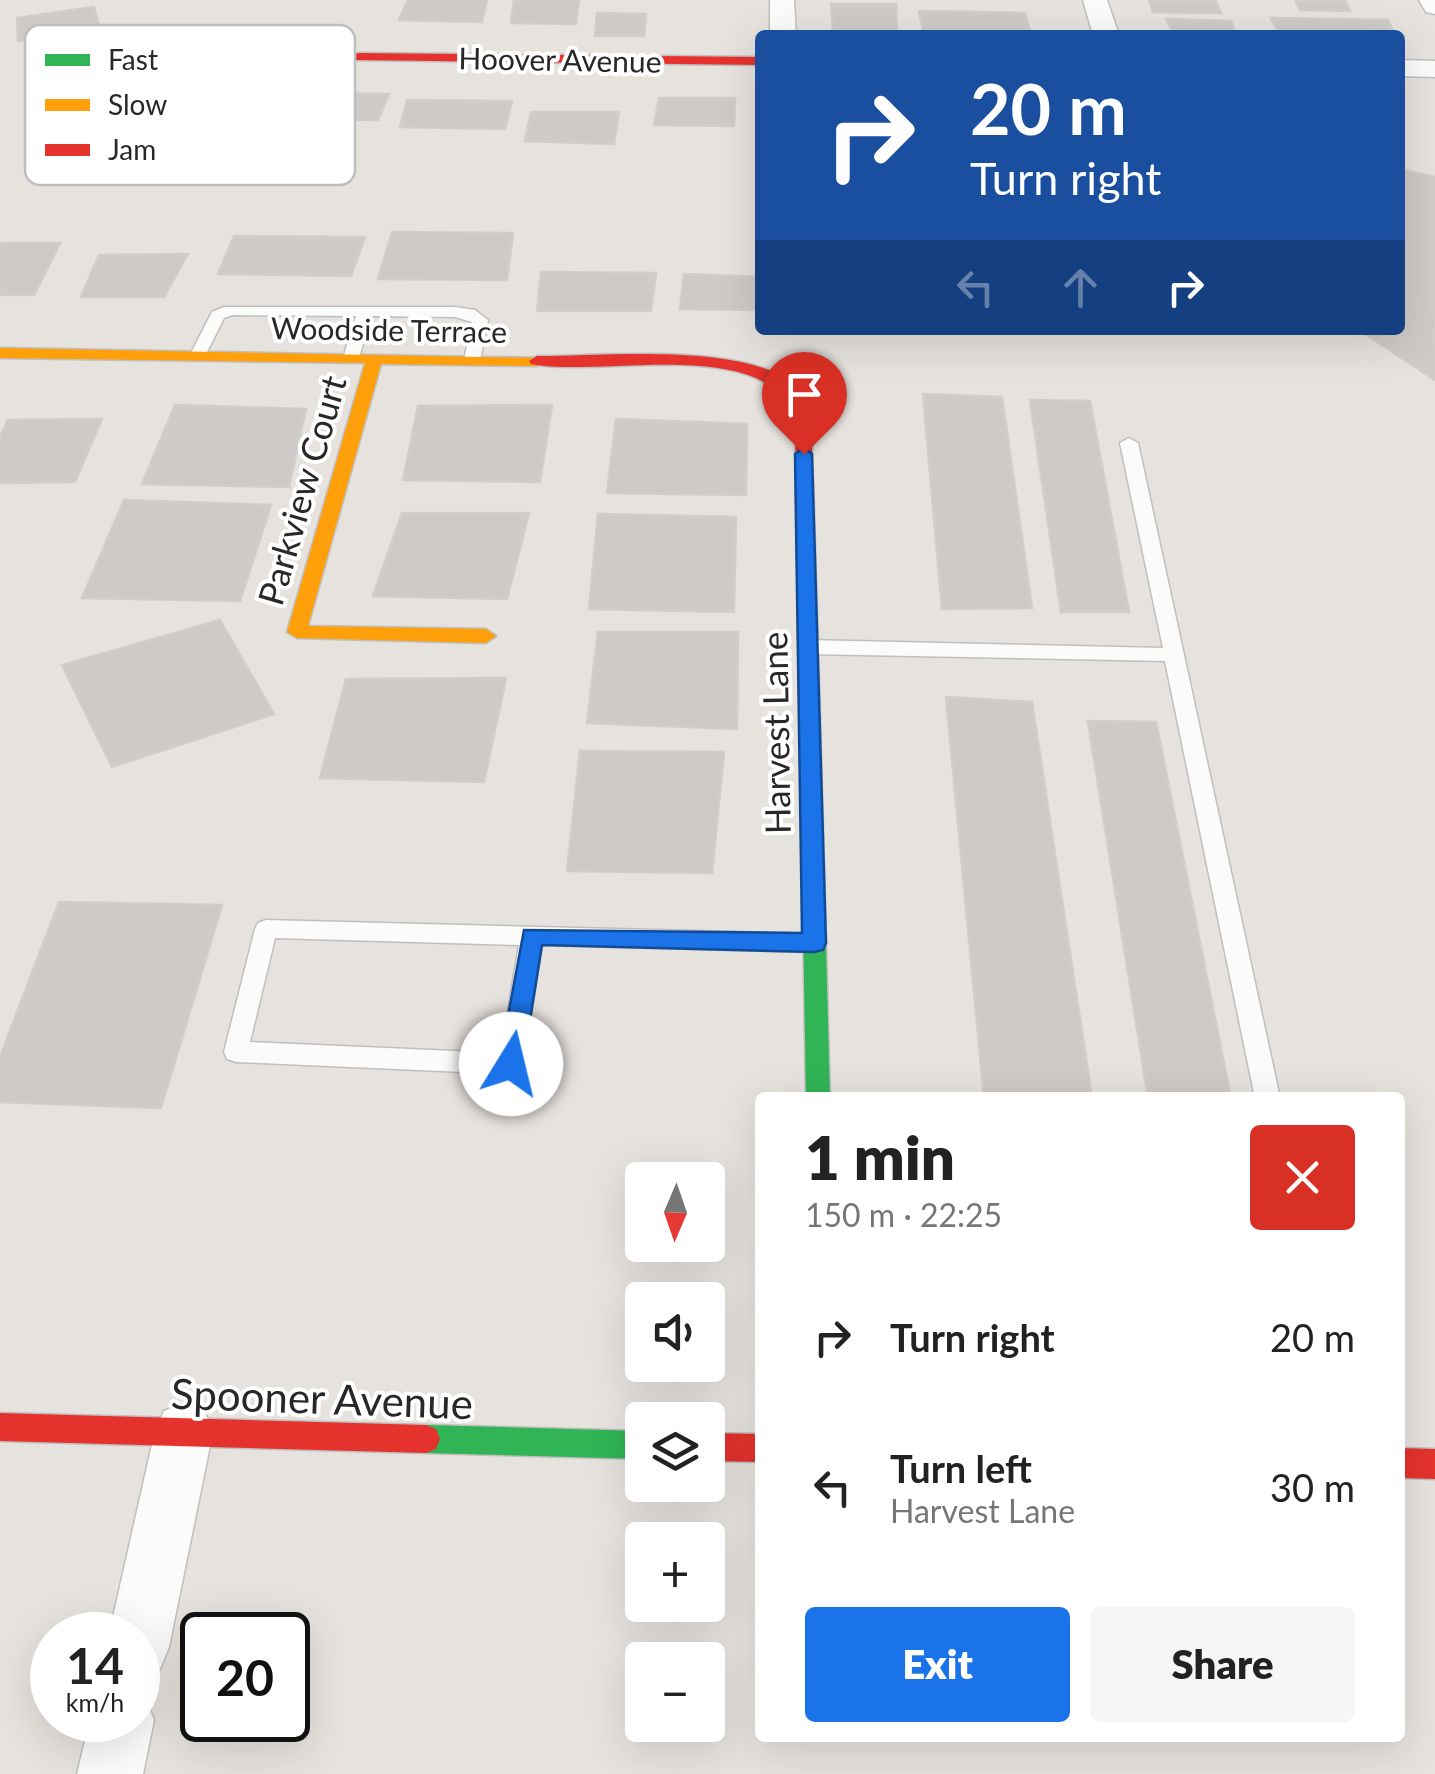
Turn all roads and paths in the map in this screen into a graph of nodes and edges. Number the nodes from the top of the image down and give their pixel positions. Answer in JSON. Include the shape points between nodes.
{"nodes":[{"id":1,"x":782,"y":0,"type":"edge"},
{"id":2,"x":1095,"y":0,"type":"edge"},
{"id":3,"x":1431,"y":0,"type":"edge"},
{"id":4,"x":1435,"y":7,"type":"edge"},
{"id":5,"x":782,"y":30,"type":"edge"},
{"id":6,"x":1104,"y":30,"type":"edge"},
{"id":7,"x":359,"y":57,"type":"dead end"},
{"id":8,"x":755,"y":62,"type":"edge"},
{"id":9,"x":1405,"y":68,"type":"edge"},
{"id":10,"x":1435,"y":69,"type":"edge"},
{"id":11,"x":365,"y":311,"type":"junction"},
{"id":12,"x":0,"y":352,"type":"edge"},
{"id":13,"x":198,"y":355,"type":"junction"},
{"id":14,"x":362,"y":358,"type":"junction"},
{"id":15,"x":472,"y":360,"type":"junction"},
{"id":16,"x":775,"y":378,"type":"joint"},
{"id":17,"x":1129,"y":443,"type":"dead end"},
{"id":18,"x":486,"y":636,"type":"dead end"},
{"id":19,"x":808,"y":647,"type":"junction"},
{"id":20,"x":1174,"y":655,"type":"junction"},
{"id":21,"x":532,"y":936,"type":"junction"},
{"id":22,"x":814,"y":943,"type":"junction"},
{"id":23,"x":818,"y":1092,"type":"edge"},
{"id":24,"x":1267,"y":1092,"type":"edge"},
{"id":25,"x":0,"y":1427,"type":"edge"},
{"id":26,"x":184,"y":1432,"type":"junction"},
{"id":27,"x":625,"y":1445,"type":"edge"},
{"id":28,"x":725,"y":1447,"type":"edge"},
{"id":29,"x":755,"y":1448,"type":"edge"},
{"id":30,"x":1405,"y":1463,"type":"edge"},
{"id":31,"x":1435,"y":1464,"type":"edge"},
{"id":32,"x":146,"y":1612,"type":"edge"},
{"id":33,"x":117,"y":1742,"type":"edge"},
{"id":34,"x":110,"y":1774,"type":"edge"}],
"edges":[{"from":1,"to":5,"type":"street"},
{"from":2,"to":6,"type":"street"},
{"from":3,"to":4,"type":"street"},
{"from":7,"to":8,"type":"street","name":"Hoover Avenue"},
{"from":9,"to":10,"type":"street"},
{"from":11,"to":13,"type":"lane","via":[[225,311]]},
{"from":11,"to":14,"type":"lane"},
{"from":11,"to":15,"type":"lane","via":[[474,315],[480,320]]},
{"from":12,"to":13,"type":"street","name":"Woodside Terrace"},
{"from":13,"to":14,"type":"street","name":"Woodside Terrace"},
{"from":14,"to":15,"type":"street","name":"Woodside Terrace"},
{"from":14,"to":18,"type":"street","name":"Parkview Court","via":[[297,632]]},
{"from":15,"to":16,"type":"street","name":"Woodside Terrace","via":[[724,364]]},
{"from":16,"to":19,"type":"street","name":"Harvest Lane","via":[[795,393],[803,415]]},
{"from":17,"to":20,"type":"lane"},
{"from":19,"to":20,"type":"lane"},
{"from":19,"to":22,"type":"street","name":"Harvest Lane"},
{"from":20,"to":24,"type":"lane"},
{"from":21,"to":21,"type":"lane","via":[[266,930],[236,1052],[511,1064]]},
{"from":21,"to":22,"type":"lane"},
{"from":22,"to":23,"type":"street","name":"Harvest Lane"},
{"from":25,"to":26,"type":"street","name":"Spooner Avenue"},
{"from":26,"to":27,"type":"street","name":"Spooner Avenue"},
{"from":26,"to":32,"type":"street"},
{"from":28,"to":29,"type":"street"},
{"from":30,"to":31,"type":"street"},
{"from":33,"to":34,"type":"street"}]}
